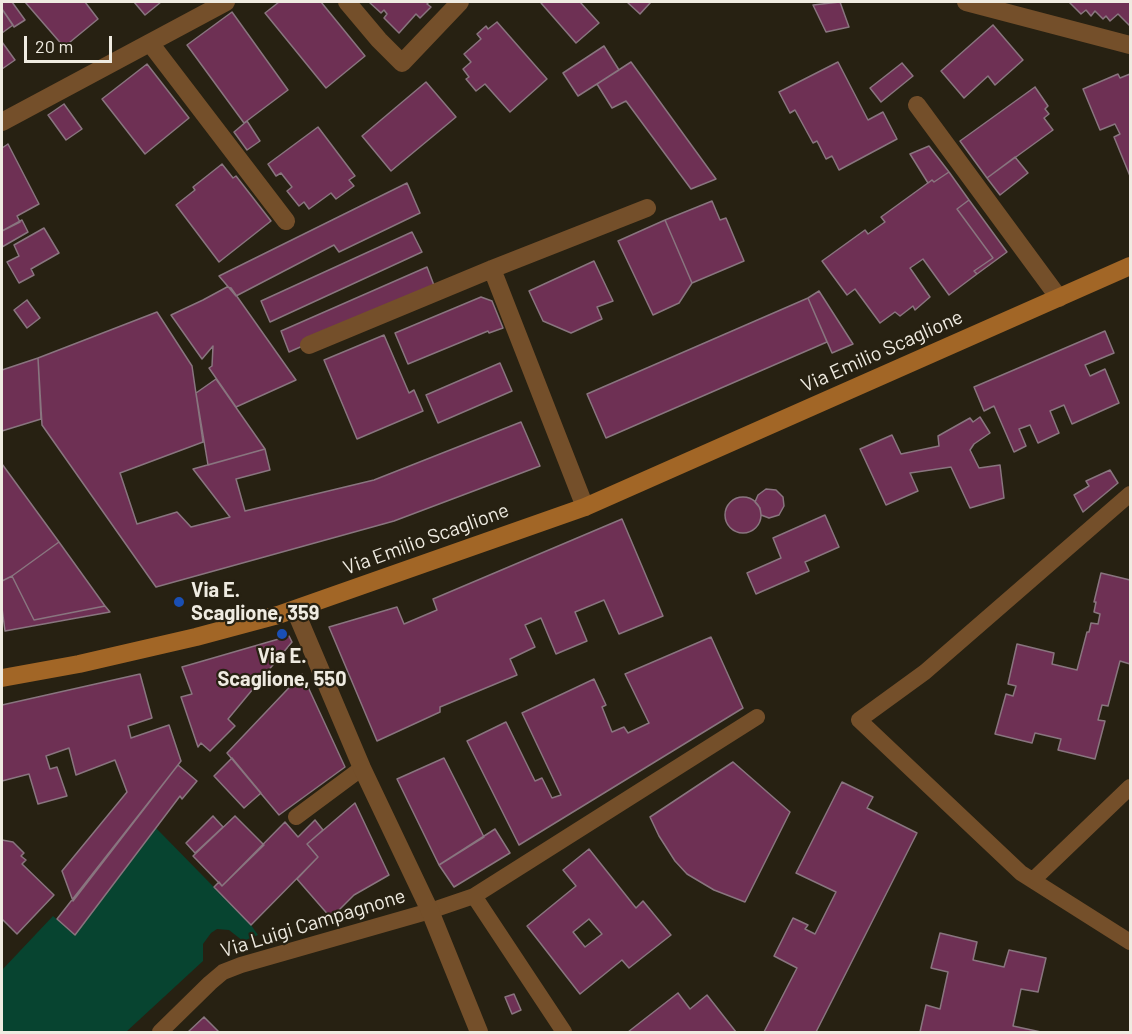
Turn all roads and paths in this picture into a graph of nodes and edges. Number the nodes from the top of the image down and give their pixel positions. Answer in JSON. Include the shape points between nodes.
{"nodes":[{"id":1,"x":226,"y":2,"type":"edge"},
{"id":2,"x":346,"y":2,"type":"edge"},
{"id":3,"x":460,"y":2,"type":"edge"},
{"id":4,"x":966,"y":2,"type":"edge"},
{"id":5,"x":150,"y":43,"type":"junction"},
{"id":6,"x":1131,"y":45,"type":"edge"},
{"id":7,"x":917,"y":105,"type":"dead end"},
{"id":8,"x":2,"y":122,"type":"edge"},
{"id":9,"x":647,"y":208,"type":"dead end"},
{"id":10,"x":286,"y":221,"type":"dead end"},
{"id":11,"x":1131,"y":266,"type":"edge"},
{"id":12,"x":492,"y":269,"type":"junction"},
{"id":13,"x":1059,"y":298,"type":"junction"},
{"id":14,"x":309,"y":345,"type":"dead end"},
{"id":15,"x":1131,"y":494,"type":"edge"},
{"id":16,"x":585,"y":507,"type":"junction"},
{"id":17,"x":295,"y":610,"type":"junction"},
{"id":18,"x":2,"y":678,"type":"edge"},
{"id":19,"x":757,"y":717,"type":"dead end"},
{"id":20,"x":362,"y":768,"type":"junction"},
{"id":21,"x":1131,"y":787,"type":"edge"},
{"id":22,"x":296,"y":818,"type":"dead end"},
{"id":23,"x":1033,"y":880,"type":"junction"},
{"id":24,"x":474,"y":896,"type":"junction"},
{"id":25,"x":430,"y":910,"type":"junction"},
{"id":26,"x":1131,"y":942,"type":"edge"},
{"id":27,"x":160,"y":1032,"type":"edge"},
{"id":28,"x":479,"y":1032,"type":"edge"},
{"id":29,"x":564,"y":1032,"type":"edge"}],
"edges":[{"from":1,"to":5,"type":"street"},
{"from":2,"to":3,"type":"street","via":[[402,63]]},
{"from":4,"to":6,"type":"street"},
{"from":5,"to":8,"type":"street"},
{"from":5,"to":10,"type":"street"},
{"from":7,"to":13,"type":"street"},
{"from":9,"to":12,"type":"street"},
{"from":11,"to":13,"type":"main road","name":"Via Emilio Scaglione"},
{"from":12,"to":14,"type":"street"},
{"from":12,"to":16,"type":"street"},
{"from":13,"to":16,"type":"main road","name":"Via Emilio Scaglione"},
{"from":15,"to":23,"type":"lane","via":[[924,672],[859,720]]},
{"from":16,"to":17,"type":"main road","name":"Via Emilio Scaglione"},
{"from":17,"to":18,"type":"main road","name":"Via Emilio Scaglione","via":[[196,637]]},
{"from":17,"to":20,"type":"street","name":"Via Luigi Campagnone"},
{"from":19,"to":24,"type":"lane"},
{"from":20,"to":22,"type":"lane"},
{"from":20,"to":25,"type":"street","name":"Via Luigi Campagnone"},
{"from":21,"to":23,"type":"lane"},
{"from":23,"to":26,"type":"lane"},
{"from":24,"to":25,"type":"lane"},
{"from":24,"to":29,"type":"lane"},
{"from":25,"to":27,"type":"lane","name":"Via Luigi Campagnone","via":[[223,972]]},
{"from":25,"to":28,"type":"street","name":"Via Luigi Campagnone"}]}
